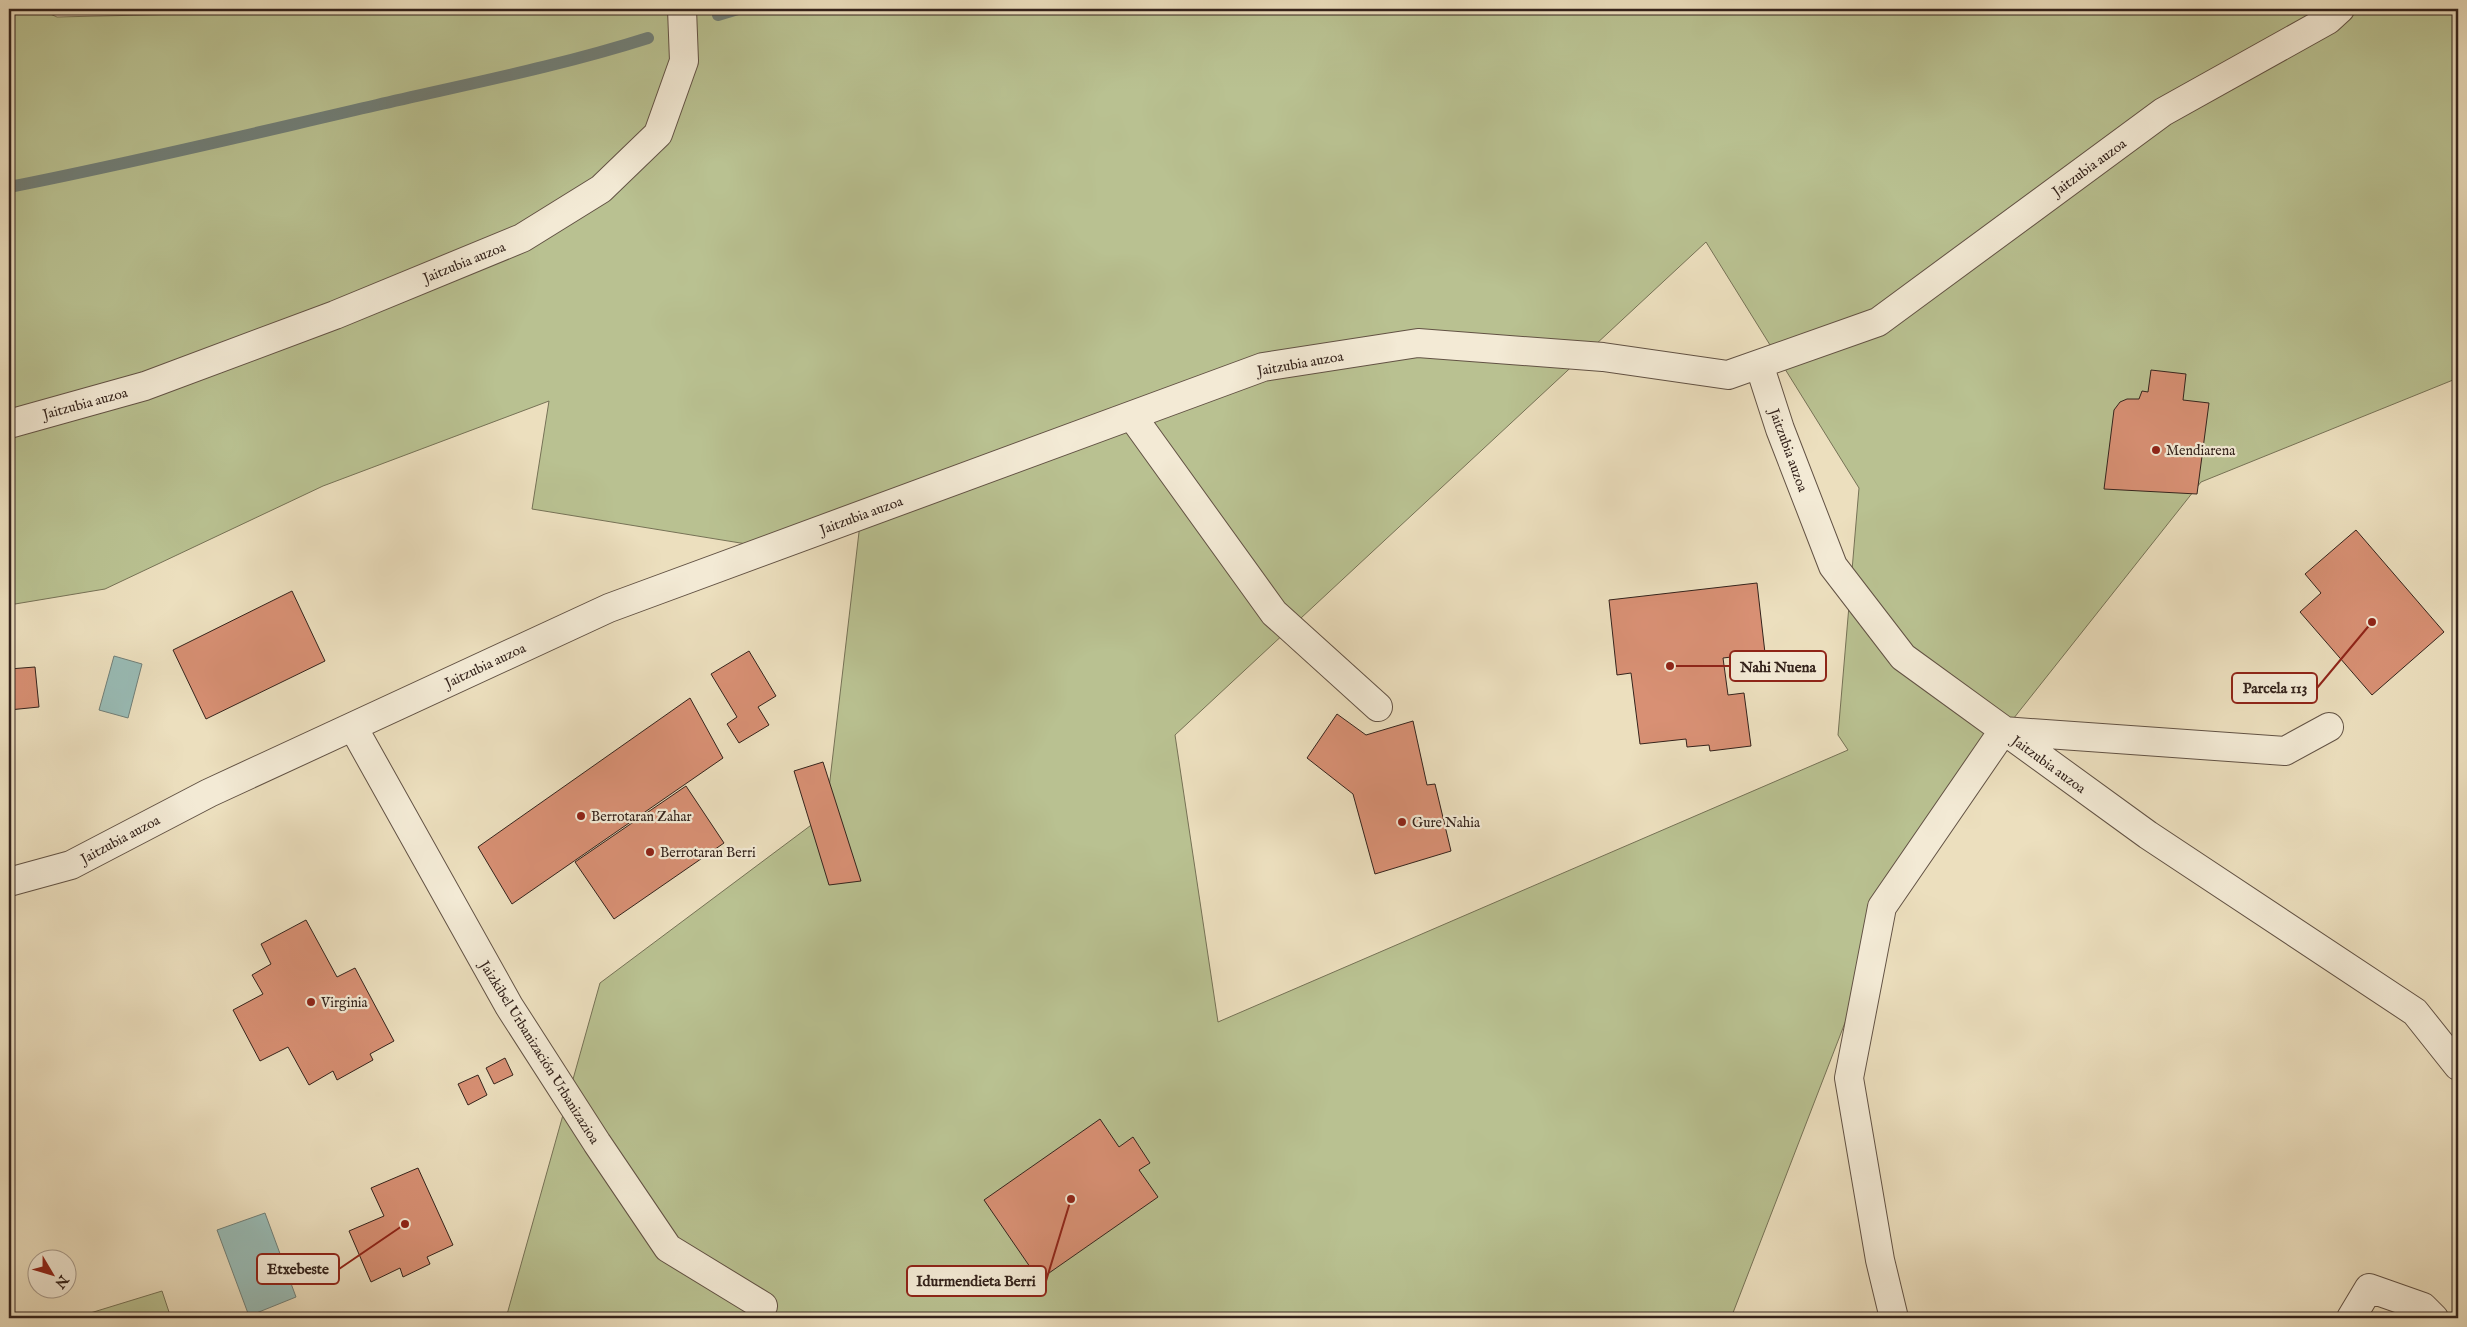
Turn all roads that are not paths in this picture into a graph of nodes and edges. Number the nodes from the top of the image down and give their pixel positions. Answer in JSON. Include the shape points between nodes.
{"nodes":[{"id":1,"x":682,"y":9,"type":"edge"},
{"id":2,"x":2340,"y":9,"type":"edge"},
{"id":3,"x":1759,"y":364,"type":"junction"},
{"id":4,"x":1132,"y":416,"type":"junction"},
{"id":5,"x":9,"y":424,"type":"edge"},
{"id":6,"x":1378,"y":707,"type":"dead end"},
{"id":7,"x":353,"y":727,"type":"junction"},
{"id":8,"x":2329,"y":727,"type":"dead end"},
{"id":9,"x":2003,"y":731,"type":"junction"},
{"id":10,"x":9,"y":882,"type":"edge"},
{"id":11,"x":2458,"y":1066,"type":"edge"},
{"id":12,"x":763,"y":1306,"type":"dead end"},
{"id":13,"x":1894,"y":1318,"type":"edge"},
{"id":14,"x":2351,"y":1318,"type":"edge"},
{"id":15,"x":2434,"y":1318,"type":"edge"}],
"edges":[{"from":1,"to":5,"type":"street","name":"Jaitzubia auzoa","via":[[684,61],[658,134],[601,189],[522,238],[335,315],[145,386]]},
{"from":2,"to":3,"type":"street","name":"Jaitzubia auzoa","via":[[2328,20],[2163,112],[1878,322]]},
{"from":3,"to":4,"type":"street","name":"Jaitzubia auzoa","via":[[1728,375],[1602,357],[1418,343],[1262,367]]},
{"from":3,"to":9,"type":"street","name":"Jaitzubia auzoa","via":[[1780,429],[1833,566],[1903,656]]},
{"from":4,"to":6,"type":"street","via":[[1274,613]]},
{"from":4,"to":7,"type":"street","name":"Jaitzubia auzoa","via":[[609,608]]},
{"from":7,"to":10,"type":"street","name":"Jaitzubia auzoa","via":[[209,793],[71,865]]},
{"from":7,"to":12,"type":"street","name":"Jaizkibel Urbanización Urbanizazioa","via":[[509,1006],[596,1143],[668,1248]]},
{"from":8,"to":9,"type":"street","via":[[2285,751]]},
{"from":9,"to":11,"type":"street","name":"Jaitzubia auzoa","via":[[2148,835],[2415,1012]]},
{"from":9,"to":13,"type":"street","via":[[1882,907],[1849,1078],[1880,1260]]},
{"from":14,"to":15,"type":"street","via":[[2369,1288],[2423,1306]]}]}
